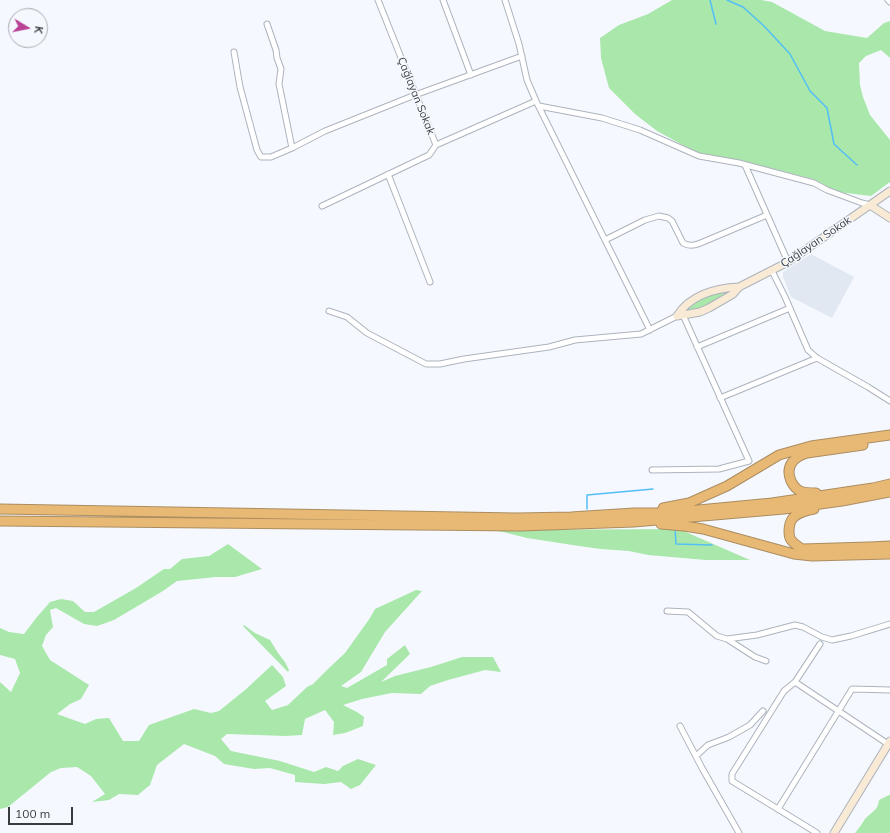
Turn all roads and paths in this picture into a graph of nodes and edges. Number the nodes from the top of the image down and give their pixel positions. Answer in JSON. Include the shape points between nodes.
{"nodes":[{"id":1,"x":378,"y":0,"type":"edge"},
{"id":2,"x":443,"y":0,"type":"edge"},
{"id":3,"x":505,"y":0,"type":"edge"},
{"id":4,"x":267,"y":24,"type":"dead end"},
{"id":5,"x":234,"y":52,"type":"dead end"},
{"id":6,"x":522,"y":56,"type":"junction"},
{"id":7,"x":471,"y":75,"type":"junction"},
{"id":8,"x":415,"y":95,"type":"junction"},
{"id":9,"x":538,"y":104,"type":"junction"},
{"id":10,"x":436,"y":145,"type":"junction"},
{"id":11,"x":292,"y":148,"type":"junction"},
{"id":12,"x":745,"y":165,"type":"junction"},
{"id":13,"x":388,"y":174,"type":"junction"},
{"id":14,"x":890,"y":191,"type":"edge"},
{"id":15,"x":870,"y":205,"type":"junction"},
{"id":16,"x":322,"y":206,"type":"dead end"},
{"id":17,"x":767,"y":215,"type":"junction"},
{"id":18,"x":890,"y":218,"type":"edge"},
{"id":19,"x":604,"y":240,"type":"junction"},
{"id":20,"x":788,"y":262,"type":"junction"},
{"id":21,"x":772,"y":271,"type":"junction"},
{"id":22,"x":430,"y":282,"type":"dead end"},
{"id":23,"x":739,"y":288,"type":"junction"},
{"id":24,"x":790,"y":308,"type":"junction"},
{"id":25,"x":329,"y":311,"type":"dead end"},
{"id":26,"x":680,"y":316,"type":"junction"},
{"id":27,"x":650,"y":330,"type":"junction"},
{"id":28,"x":697,"y":347,"type":"junction"},
{"id":29,"x":817,"y":358,"type":"junction"},
{"id":30,"x":720,"y":398,"type":"junction"},
{"id":31,"x":890,"y":401,"type":"edge"},
{"id":32,"x":890,"y":435,"type":"edge"},
{"id":33,"x":890,"y":441,"type":"edge"},
{"id":34,"x":652,"y":470,"type":"dead end"},
{"id":35,"x":890,"y":484,"type":"edge"},
{"id":36,"x":890,"y":492,"type":"edge"},
{"id":37,"x":842,"y":497,"type":"junction"},
{"id":38,"x":0,"y":509,"type":"edge"},
{"id":39,"x":634,"y":518,"type":"junction"},
{"id":40,"x":0,"y":521,"type":"edge"},
{"id":41,"x":890,"y":546,"type":"edge"},
{"id":42,"x":890,"y":554,"type":"edge"},
{"id":43,"x":667,"y":611,"type":"dead end"},
{"id":44,"x":890,"y":624,"type":"edge"},
{"id":45,"x":727,"y":640,"type":"junction"},
{"id":46,"x":820,"y":644,"type":"dead end"},
{"id":47,"x":766,"y":661,"type":"dead end"},
{"id":48,"x":795,"y":682,"type":"junction"},
{"id":49,"x":890,"y":690,"type":"edge"},
{"id":50,"x":763,"y":711,"type":"dead end"},
{"id":51,"x":838,"y":712,"type":"junction"},
{"id":52,"x":680,"y":726,"type":"dead end"},
{"id":53,"x":889,"y":743,"type":"edge"},
{"id":54,"x":696,"y":756,"type":"junction"},
{"id":55,"x":778,"y":809,"type":"junction"},
{"id":56,"x":739,"y":833,"type":"edge"},
{"id":57,"x":817,"y":833,"type":"edge"},
{"id":58,"x":834,"y":833,"type":"edge"}],
"edges":[{"from":1,"to":8,"type":"street","name":"Çağlayan Sokak"},
{"from":2,"to":7,"type":"street"},
{"from":3,"to":6,"type":"street"},
{"from":4,"to":11,"type":"street","via":[[281,69],[279,84]]},
{"from":5,"to":11,"type":"street","via":[[240,87],[257,150],[262,157],[271,157]]},
{"from":6,"to":7,"type":"street"},
{"from":6,"to":9,"type":"street","via":[[527,80]]},
{"from":7,"to":8,"type":"street"},
{"from":8,"to":10,"type":"street","name":"Çağlayan Sokak"},
{"from":8,"to":11,"type":"street","via":[[325,131]]},
{"from":9,"to":10,"type":"street","name":"Çağlayan Sokak","via":[[526,105]]},
{"from":9,"to":12,"type":"street","via":[[602,118],[640,130],[699,156]]},
{"from":9,"to":19,"type":"street"},
{"from":10,"to":13,"type":"street","via":[[429,155]]},
{"from":12,"to":15,"type":"street","via":[[814,183]]},
{"from":12,"to":17,"type":"street"},
{"from":13,"to":16,"type":"street"},
{"from":13,"to":22,"type":"street"},
{"from":14,"to":15,"type":"street","name":"Çağlayan Sokak"},
{"from":15,"to":18,"type":"street"},
{"from":15,"to":20,"type":"street","name":"Çağlayan Sokak"},
{"from":17,"to":19,"type":"street","via":[[695,245],[683,243],[672,221],[659,216]]},
{"from":17,"to":20,"type":"street"},
{"from":19,"to":27,"type":"street"},
{"from":20,"to":21,"type":"street","name":"Çağlayan Sokak"},
{"from":21,"to":23,"type":"street","name":"Çağlayan Sokak"},
{"from":21,"to":24,"type":"street"},
{"from":23,"to":26,"type":"street","via":[[709,308]]},
{"from":23,"to":26,"type":"street","via":[[700,296],[680,312]]},
{"from":24,"to":28,"type":"street"},
{"from":24,"to":29,"type":"street","via":[[808,350]]},
{"from":25,"to":27,"type":"street","via":[[347,318],[367,333],[426,364],[549,347],[574,340],[641,334]]},
{"from":26,"to":27,"type":"street"},
{"from":26,"to":28,"type":"street"},
{"from":28,"to":30,"type":"street"},
{"from":29,"to":30,"type":"street"},
{"from":29,"to":31,"type":"street"},
{"from":30,"to":34,"type":"street","via":[[749,461],[719,469]]},
{"from":32,"to":39,"type":"highway","via":[[811,446],[779,455],[726,486],[689,503]]},
{"from":33,"to":37,"type":"highway","via":[[807,453],[800,455],[791,464],[789,476],[799,490]]},
{"from":35,"to":37,"type":"highway"},
{"from":36,"to":37,"type":"highway"},
{"from":37,"to":39,"type":"highway","via":[[756,512]]},
{"from":37,"to":41,"type":"highway","via":[[794,517],[789,530],[790,538],[795,545],[802,549]]},
{"from":38,"to":39,"type":"highway"},
{"from":39,"to":40,"type":"highway","via":[[512,526]]},
{"from":39,"to":42,"type":"highway","via":[[703,529],[794,554]]},
{"from":43,"to":45,"type":"street","via":[[688,612]]},
{"from":44,"to":45,"type":"street","via":[[832,640],[795,625]]},
{"from":45,"to":47,"type":"street"},
{"from":46,"to":48,"type":"street"},
{"from":48,"to":51,"type":"street"},
{"from":48,"to":55,"type":"street","via":[[784,692],[732,774],[732,781]]},
{"from":49,"to":51,"type":"street","via":[[852,689]]},
{"from":50,"to":54,"type":"street","via":[[750,725],[708,745]]},
{"from":51,"to":53,"type":"street"},
{"from":51,"to":55,"type":"street"},
{"from":52,"to":54,"type":"street"},
{"from":53,"to":58,"type":"street"},
{"from":54,"to":56,"type":"street"},
{"from":55,"to":57,"type":"street"}]}
